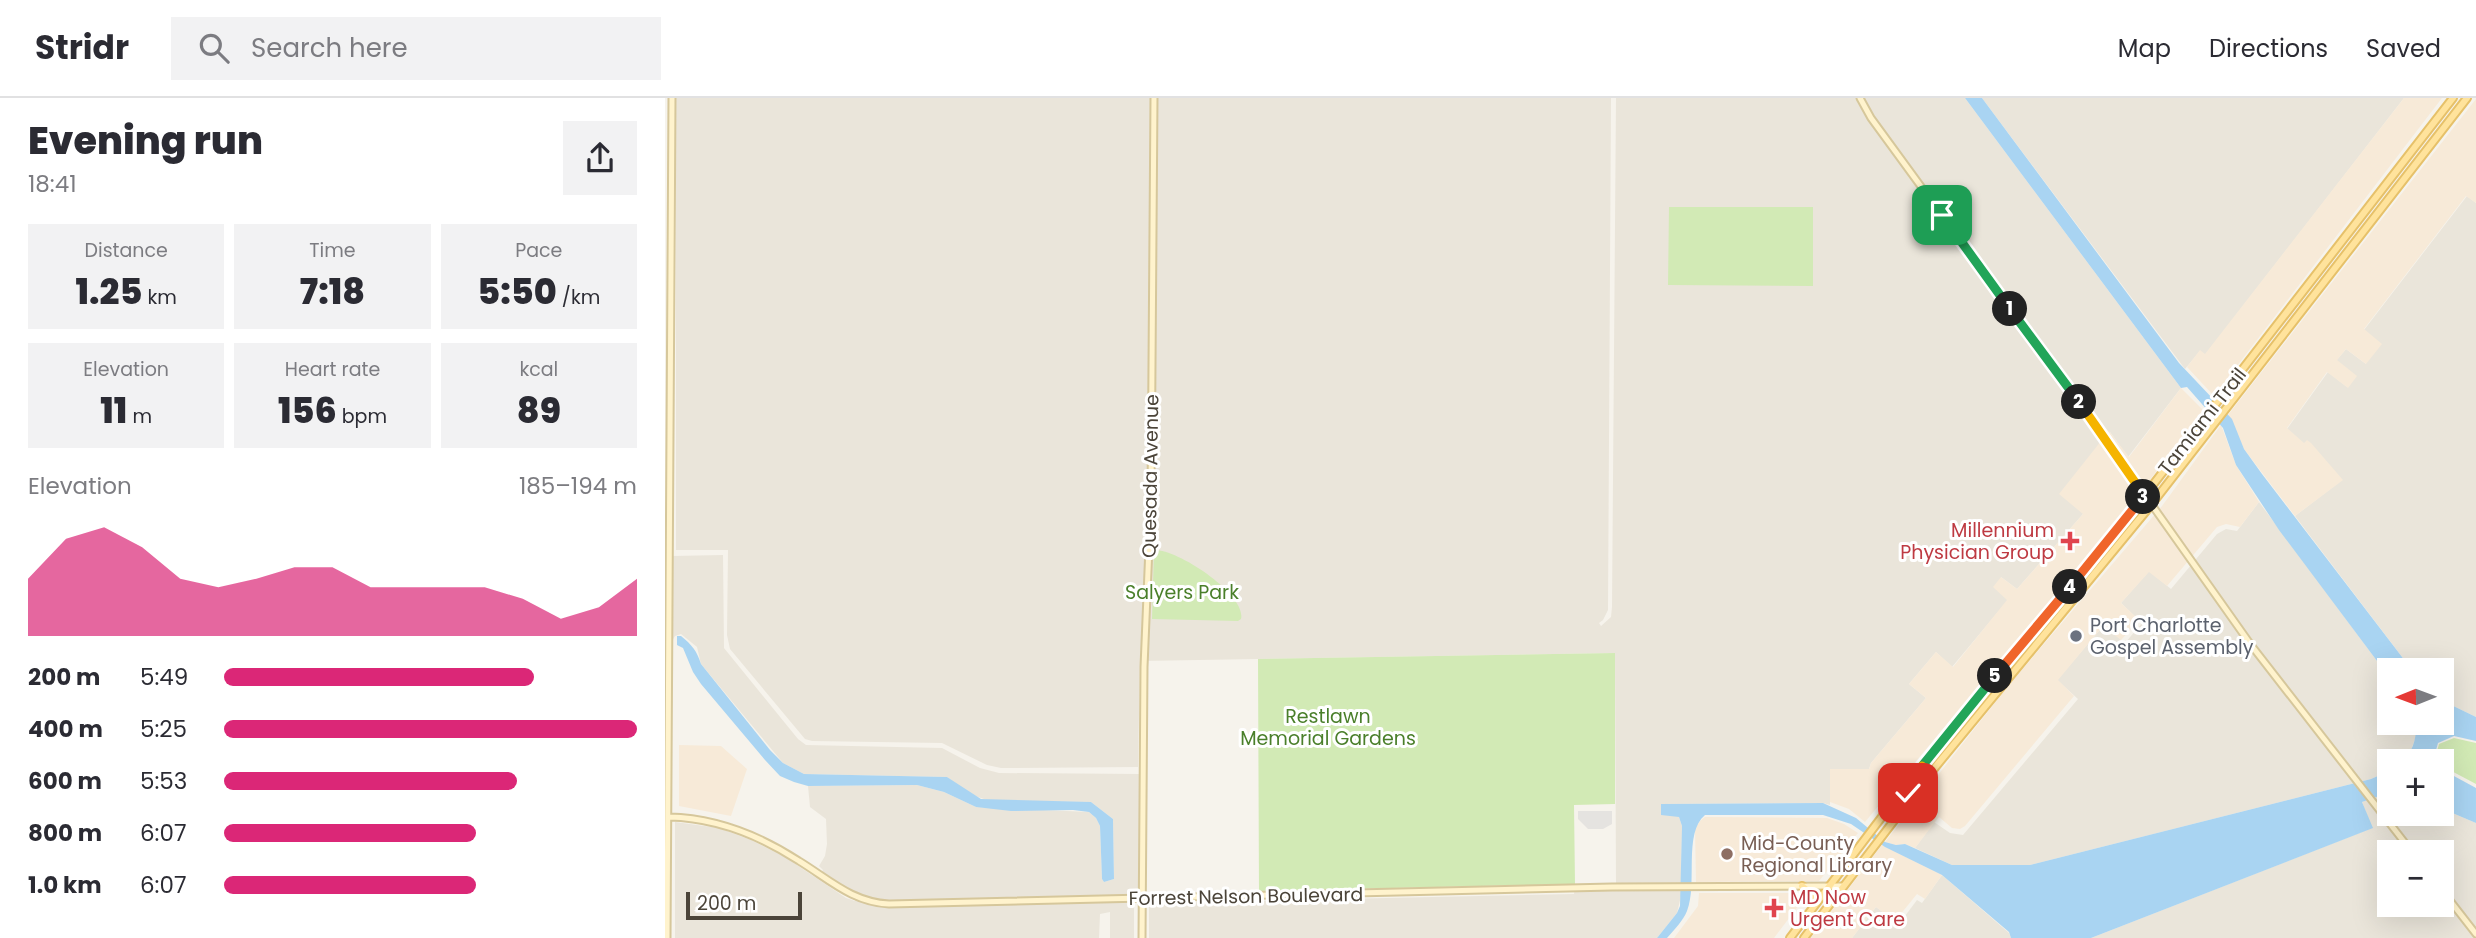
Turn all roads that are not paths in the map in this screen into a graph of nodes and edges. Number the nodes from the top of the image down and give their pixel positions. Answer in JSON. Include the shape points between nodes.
{"nodes":[{"id":1,"x":672,"y":98,"type":"edge"},
{"id":2,"x":1154,"y":98,"type":"edge"},
{"id":3,"x":1860,"y":98,"type":"edge"},
{"id":4,"x":2460,"y":98,"type":"edge"},
{"id":5,"x":2467,"y":98,"type":"edge"},
{"id":6,"x":2452,"y":100,"type":"edge"},
{"id":7,"x":2460,"y":107,"type":"junction"},
{"id":8,"x":2447,"y":124,"type":"junction"},
{"id":9,"x":668,"y":340,"type":"edge"},
{"id":10,"x":2144,"y":495,"type":"junction"},
{"id":11,"x":2151,"y":505,"type":"junction"},
{"id":12,"x":1915,"y":775,"type":"junction"},
{"id":13,"x":1900,"y":793,"type":"junction"},
{"id":14,"x":1909,"y":800,"type":"junction"},
{"id":15,"x":1898,"y":814,"type":"junction"},
{"id":16,"x":669,"y":817,"type":"junction"},
{"id":17,"x":2403,"y":840,"type":"edge"},
{"id":18,"x":1802,"y":886,"type":"junction"},
{"id":19,"x":1829,"y":886,"type":"junction"},
{"id":20,"x":1843,"y":886,"type":"junction"},
{"id":21,"x":1142,"y":898,"type":"junction"},
{"id":22,"x":1815,"y":905,"type":"junction"},
{"id":23,"x":2454,"y":906,"type":"edge"},
{"id":24,"x":2476,"y":934,"type":"edge"},
{"id":25,"x":667,"y":938,"type":"edge"},
{"id":26,"x":1142,"y":938,"type":"edge"},
{"id":27,"x":1790,"y":938,"type":"edge"},
{"id":28,"x":1804,"y":938,"type":"edge"}],
"edges":[{"from":1,"to":9,"type":"street"},
{"from":2,"to":21,"type":"street","name":"Quesada Avenue"},
{"from":3,"to":10,"type":"street"},
{"from":4,"to":7,"type":"main road"},
{"from":5,"to":7,"type":"main road","name":"Tamiami Trail"},
{"from":6,"to":8,"type":"main road"},
{"from":6,"to":10,"type":"main road","name":"Tamiami Trail"},
{"from":7,"to":8,"type":"main road","name":"Tamiami Trail"},
{"from":8,"to":11,"type":"main road","name":"Tamiami Trail"},
{"from":9,"to":16,"type":"street"},
{"from":10,"to":11,"type":"street"},
{"from":10,"to":12,"type":"main road","name":"Tamiami Trail"},
{"from":11,"to":14,"type":"main road","name":"Tamiami Trail"},
{"from":11,"to":17,"type":"street","via":[[2251,645]]},
{"from":12,"to":13,"type":"main road","name":"Tamiami Trail"},
{"from":12,"to":14,"type":"main road"},
{"from":13,"to":15,"type":"main road"},
{"from":13,"to":19,"type":"main road","name":"Tamiami Trail"},
{"from":14,"to":15,"type":"main road","name":"Tamiami Trail"},
{"from":15,"to":20,"type":"main road","name":"Tamiami Trail"},
{"from":16,"to":21,"type":"street","name":"Forrest Nelson Boulevard","via":[[707,820],[741,831],[798,860],[843,892],[871,902]]},
{"from":16,"to":25,"type":"street"},
{"from":18,"to":19,"type":"street","name":"Forrest Nelson Boulevard"},
{"from":18,"to":21,"type":"street","name":"Forrest Nelson Boulevard"},
{"from":18,"to":22,"type":"main road","via":[[1812,894]]},
{"from":19,"to":20,"type":"street","name":"Forrest Nelson Boulevard"},
{"from":19,"to":22,"type":"main road","name":"Tamiami Trail"},
{"from":20,"to":28,"type":"main road","name":"Tamiami Trail"},
{"from":21,"to":26,"type":"street","name":"Quesada Avenue"},
{"from":22,"to":27,"type":"main road","name":"Tamiami Trail"},
{"from":23,"to":24,"type":"street"}]}
